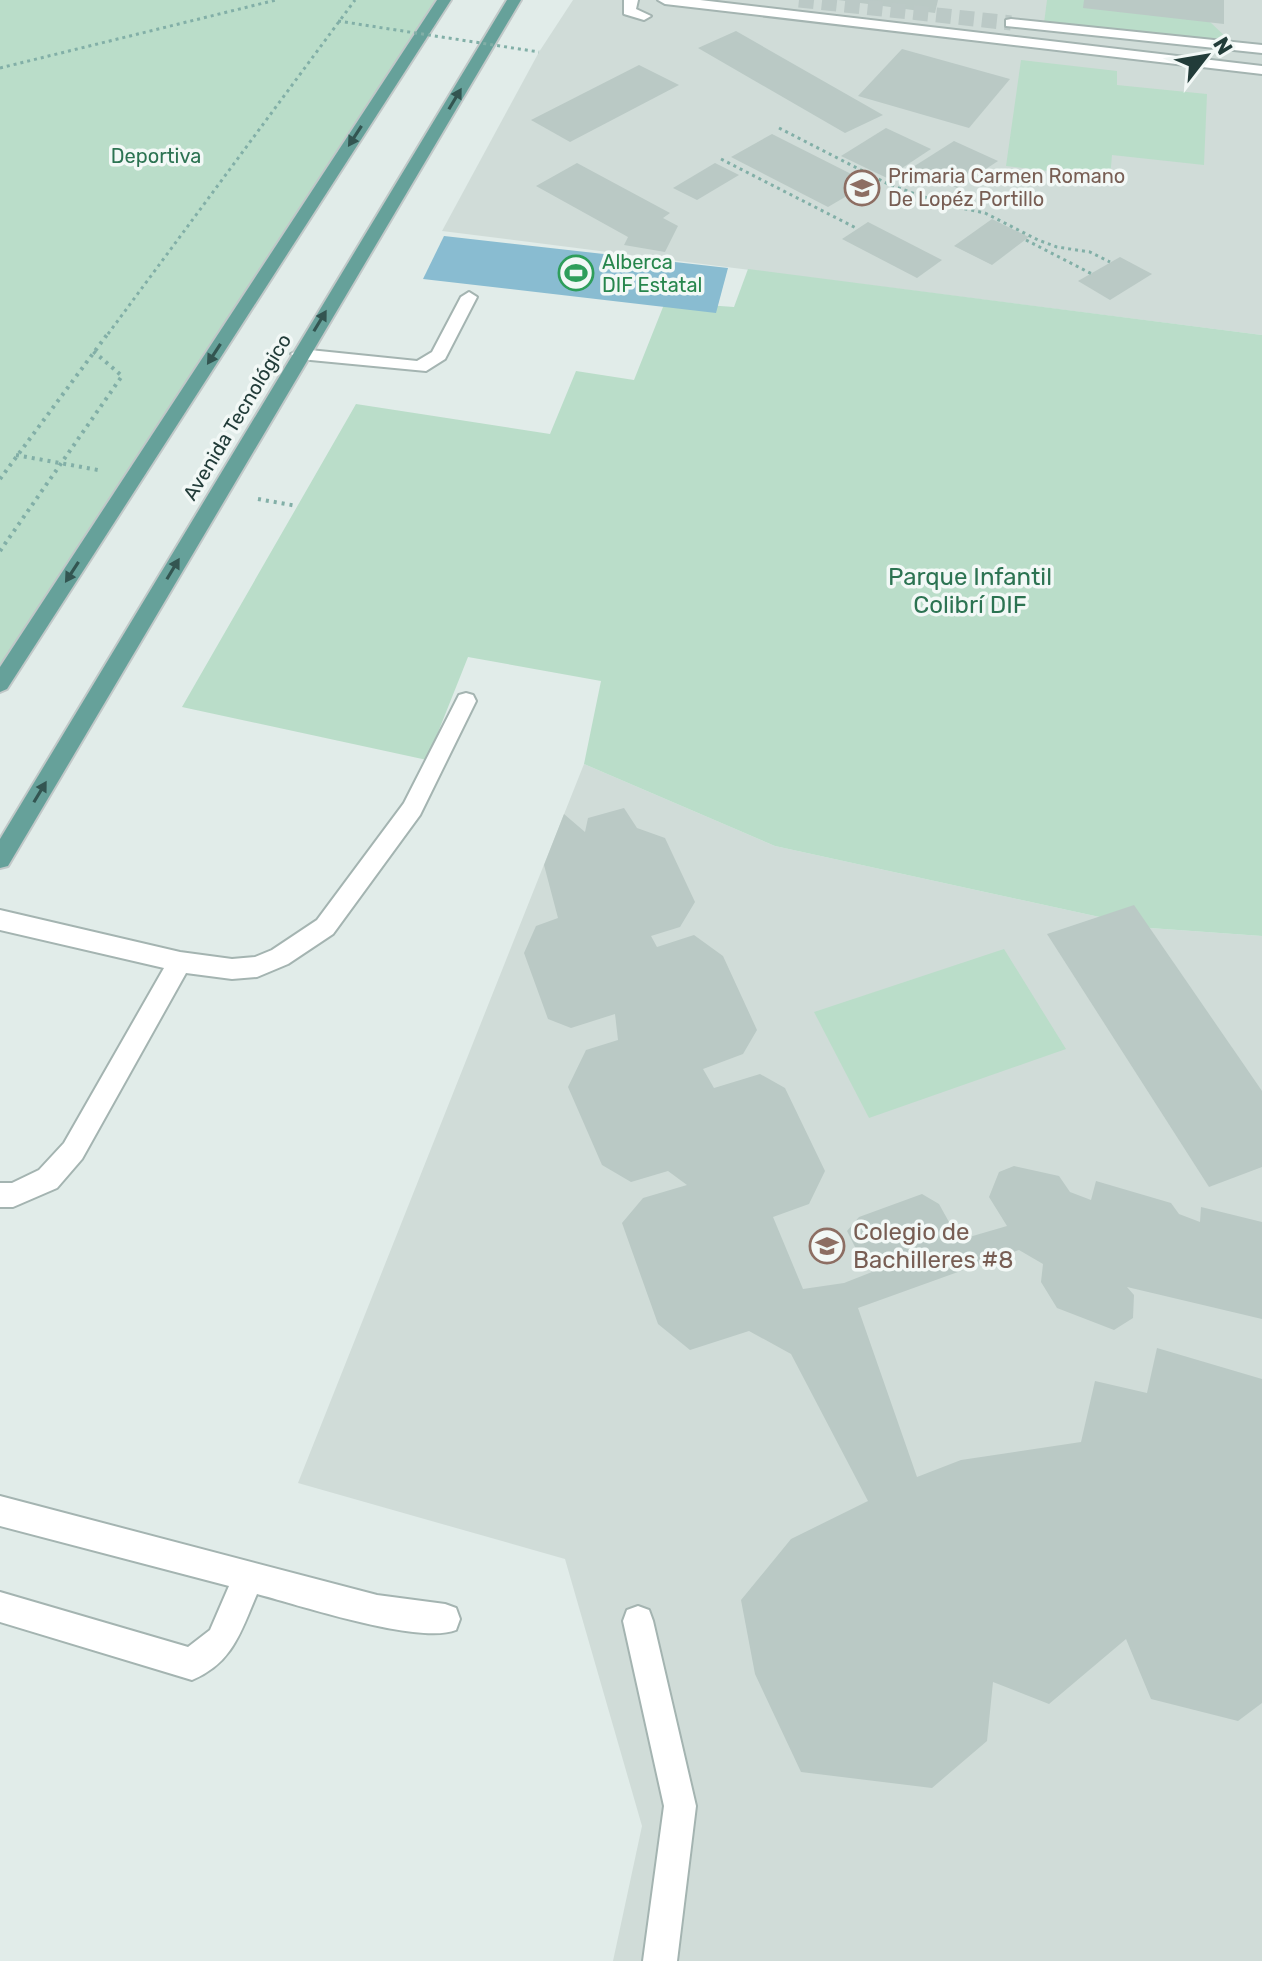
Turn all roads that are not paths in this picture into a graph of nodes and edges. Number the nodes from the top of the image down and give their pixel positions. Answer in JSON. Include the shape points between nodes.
{"nodes":[{"id":1,"x":444,"y":0,"type":"edge"},
{"id":2,"x":514,"y":0,"type":"edge"},
{"id":3,"x":631,"y":0,"type":"edge"},
{"id":4,"x":665,"y":0,"type":"edge"},
{"id":5,"x":644,"y":16,"type":"dead end"},
{"id":6,"x":1011,"y":23,"type":"tunnel mouth"},
{"id":7,"x":1262,"y":49,"type":"edge"},
{"id":8,"x":1262,"y":70,"type":"edge"},
{"id":9,"x":469,"y":297,"type":"dead end"},
{"id":10,"x":300,"y":354,"type":"junction"},
{"id":11,"x":0,"y":684,"type":"edge"},
{"id":12,"x":466,"y":701,"type":"dead end"},
{"id":13,"x":0,"y":859,"type":"edge"},
{"id":14,"x":0,"y":920,"type":"edge"},
{"id":15,"x":180,"y":962,"type":"junction"},
{"id":16,"x":0,"y":1195,"type":"edge"},
{"id":17,"x":0,"y":1511,"type":"edge"},
{"id":18,"x":248,"y":1578,"type":"junction"},
{"id":19,"x":0,"y":1607,"type":"edge"},
{"id":20,"x":445,"y":1619,"type":"dead end"},
{"id":21,"x":638,"y":1621,"type":"dead end"},
{"id":22,"x":660,"y":1961,"type":"edge"}],
"edges":[{"from":1,"to":11,"type":"main road","one_way":true},
{"from":10,"to":2,"type":"main road","name":"Avenida Tecnológico","one_way":true},
{"from":3,"to":5,"type":"lane","via":[[629,11]]},
{"from":4,"to":8,"type":"lane"},
{"from":6,"to":7,"type":"lane"},
{"from":9,"to":10,"type":"lane","via":[[439,355],[420,367]]},
{"from":13,"to":10,"type":"main road","name":"Avenida Tecnológico","one_way":true},
{"from":12,"to":15,"type":"lane","via":[[412,809],[325,927],[257,967]]},
{"from":14,"to":15,"type":"lane"},
{"from":15,"to":16,"type":"lane","via":[[73,1151],[48,1179],[13,1195]]},
{"from":17,"to":18,"type":"lane"},
{"from":18,"to":19,"type":"lane","via":[[221,1641],[192,1664]]},
{"from":18,"to":20,"type":"lane","via":[[377,1610]]},
{"from":21,"to":22,"type":"lane","via":[[680,1806]]}]}
